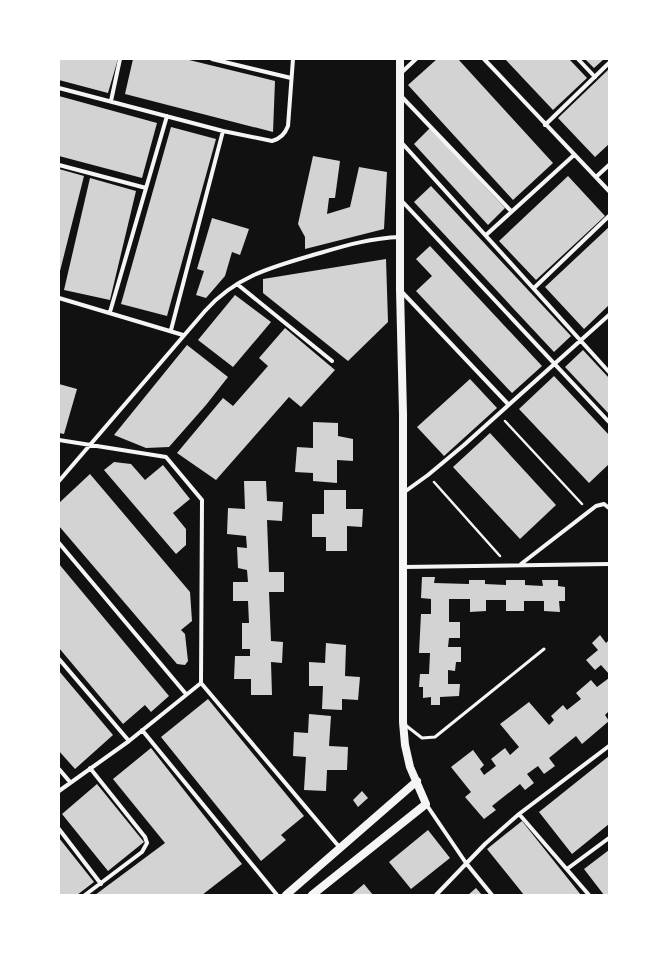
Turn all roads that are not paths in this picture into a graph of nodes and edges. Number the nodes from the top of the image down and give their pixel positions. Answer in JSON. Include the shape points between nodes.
{"nodes":[{"id":1,"x":120,"y":59,"type":"edge"},
{"id":2,"x":212,"y":59,"type":"edge"},
{"id":3,"x":293,"y":59,"type":"edge"},
{"id":4,"x":400,"y":59,"type":"edge"},
{"id":5,"x":416,"y":59,"type":"edge"},
{"id":6,"x":484,"y":59,"type":"edge"},
{"id":7,"x":578,"y":59,"type":"edge"},
{"id":8,"x":609,"y":63,"type":"edge"},
{"id":9,"x":399,"y":74,"type":"junction"},
{"id":10,"x":594,"y":77,"type":"junction"},
{"id":11,"x":291,"y":78,"type":"junction"},
{"id":12,"x":59,"y":88,"type":"edge"},
{"id":13,"x":399,"y":94,"type":"junction"},
{"id":14,"x":111,"y":101,"type":"junction"},
{"id":15,"x":167,"y":116,"type":"junction"},
{"id":16,"x":545,"y":125,"type":"junction"},
{"id":17,"x":223,"y":131,"type":"junction"},
{"id":18,"x":399,"y":141,"type":"junction"},
{"id":19,"x":574,"y":155,"type":"junction"},
{"id":20,"x":59,"y":165,"type":"edge"},
{"id":21,"x":609,"y":165,"type":"edge"},
{"id":22,"x":596,"y":177,"type":"junction"},
{"id":23,"x":146,"y":188,"type":"junction"},
{"id":24,"x":609,"y":191,"type":"edge"},
{"id":25,"x":399,"y":198,"type":"junction"},
{"id":26,"x":511,"y":212,"type":"junction"},
{"id":27,"x":609,"y":216,"type":"edge"},
{"id":28,"x":486,"y":235,"type":"junction"},
{"id":29,"x":400,"y":237,"type":"junction"},
{"id":30,"x":237,"y":284,"type":"junction"},
{"id":31,"x":534,"y":288,"type":"junction"},
{"id":32,"x":400,"y":290,"type":"junction"},
{"id":33,"x":59,"y":298,"type":"edge"},
{"id":34,"x":110,"y":312,"type":"junction"},
{"id":35,"x":609,"y":316,"type":"edge"},
{"id":36,"x":171,"y":330,"type":"junction"},
{"id":37,"x":183,"y":335,"type":"junction"},
{"id":38,"x":580,"y":341,"type":"junction"},
{"id":39,"x":332,"y":361,"type":"dead end"},
{"id":40,"x":554,"y":364,"type":"junction"},
{"id":41,"x":609,"y":372,"type":"edge"},
{"id":42,"x":508,"y":404,"type":"junction"},
{"id":43,"x":609,"y":422,"type":"edge"},
{"id":44,"x":59,"y":440,"type":"edge"},
{"id":45,"x":92,"y":445,"type":"junction"},
{"id":46,"x":59,"y":481,"type":"edge"},
{"id":47,"x":402,"y":493,"type":"junction"},
{"id":48,"x":609,"y":508,"type":"edge"},
{"id":49,"x":59,"y":543,"type":"edge"},
{"id":50,"x":609,"y":564,"type":"edge"},
{"id":51,"x":520,"y":565,"type":"junction"},
{"id":52,"x":403,"y":567,"type":"junction"},
{"id":53,"x":544,"y":650,"type":"dead end"},
{"id":54,"x":59,"y":660,"type":"edge"},
{"id":55,"x":201,"y":682,"type":"junction"},
{"id":56,"x":186,"y":694,"type":"junction"},
{"id":57,"x":403,"y":722,"type":"junction"},
{"id":58,"x":142,"y":730,"type":"junction"},
{"id":59,"x":129,"y":740,"type":"junction"},
{"id":60,"x":609,"y":746,"type":"edge"},
{"id":61,"x":90,"y":768,"type":"junction"},
{"id":62,"x":59,"y":769,"type":"edge"},
{"id":63,"x":417,"y":781,"type":"junction"},
{"id":64,"x":70,"y":782,"type":"junction"},
{"id":65,"x":59,"y":791,"type":"edge"},
{"id":66,"x":426,"y":804,"type":"junction"},
{"id":67,"x":519,"y":814,"type":"junction"},
{"id":68,"x":59,"y":828,"type":"edge"},
{"id":69,"x":609,"y":838,"type":"edge"},
{"id":70,"x":341,"y":849,"type":"junction"},
{"id":71,"x":466,"y":863,"type":"junction"},
{"id":72,"x":567,"y":869,"type":"junction"},
{"id":73,"x":101,"y":884,"type":"junction"},
{"id":74,"x":86,"y":895,"type":"edge"},
{"id":75,"x":277,"y":895,"type":"edge"},
{"id":76,"x":286,"y":895,"type":"edge"},
{"id":77,"x":312,"y":895,"type":"edge"},
{"id":78,"x":436,"y":895,"type":"edge"},
{"id":79,"x":492,"y":895,"type":"edge"},
{"id":80,"x":589,"y":895,"type":"edge"}],
"edges":[{"from":1,"to":14,"type":"street"},
{"from":2,"to":11,"type":"street"},
{"from":3,"to":11,"type":"street"},
{"from":4,"to":9,"type":"main road"},
{"from":5,"to":9,"type":"street"},
{"from":6,"to":16,"type":"street"},
{"from":7,"to":10,"type":"street"},
{"from":8,"to":10,"type":"street"},
{"from":9,"to":13,"type":"main road"},
{"from":10,"to":16,"type":"street"},
{"from":11,"to":17,"type":"street","via":[[289,121],[281,137],[272,141]]},
{"from":12,"to":14,"type":"street"},
{"from":13,"to":18,"type":"main road"},
{"from":13,"to":26,"type":"street"},
{"from":14,"to":15,"type":"street"},
{"from":15,"to":17,"type":"street"},
{"from":15,"to":23,"type":"street"},
{"from":16,"to":19,"type":"street"},
{"from":17,"to":36,"type":"street"},
{"from":18,"to":25,"type":"main road"},
{"from":18,"to":28,"type":"street"},
{"from":19,"to":22,"type":"street"},
{"from":19,"to":26,"type":"street"},
{"from":20,"to":23,"type":"street"},
{"from":21,"to":22,"type":"street"},
{"from":22,"to":24,"type":"street"},
{"from":23,"to":34,"type":"street"},
{"from":25,"to":29,"type":"main road"},
{"from":25,"to":40,"type":"street"},
{"from":26,"to":28,"type":"street"},
{"from":27,"to":31,"type":"street"},
{"from":28,"to":31,"type":"street"},
{"from":29,"to":30,"type":"street","via":[[362,241],[275,266],[257,272]]},
{"from":29,"to":32,"type":"main road"},
{"from":30,"to":37,"type":"street","via":[[213,302]]},
{"from":30,"to":39,"type":"street"},
{"from":31,"to":38,"type":"street"},
{"from":32,"to":42,"type":"street"},
{"from":32,"to":47,"type":"main road"},
{"from":33,"to":34,"type":"street"},
{"from":34,"to":36,"type":"street"},
{"from":35,"to":38,"type":"street"},
{"from":36,"to":37,"type":"street"},
{"from":37,"to":45,"type":"street"},
{"from":38,"to":40,"type":"street"},
{"from":38,"to":41,"type":"street"},
{"from":40,"to":42,"type":"street"},
{"from":40,"to":43,"type":"street"},
{"from":42,"to":47,"type":"street","via":[[428,475]]},
{"from":44,"to":45,"type":"street"},
{"from":45,"to":46,"type":"street"},
{"from":45,"to":55,"type":"street","via":[[166,457],[202,500]]},
{"from":47,"to":52,"type":"main road"},
{"from":48,"to":51,"type":"street","via":[[600,504]]},
{"from":49,"to":56,"type":"street"},
{"from":50,"to":51,"type":"street"},
{"from":51,"to":52,"type":"street"},
{"from":52,"to":57,"type":"main road"},
{"from":53,"to":57,"type":"lane","via":[[435,737],[422,738]]},
{"from":54,"to":59,"type":"street"},
{"from":55,"to":56,"type":"street"},
{"from":55,"to":70,"type":"street"},
{"from":56,"to":58,"type":"street"},
{"from":57,"to":63,"type":"main road","via":[[410,767]]},
{"from":58,"to":59,"type":"street"},
{"from":58,"to":75,"type":"street"},
{"from":59,"to":61,"type":"street"},
{"from":60,"to":67,"type":"street"},
{"from":61,"to":64,"type":"street"},
{"from":61,"to":73,"type":"street","via":[[147,842],[142,852]]},
{"from":62,"to":64,"type":"street"},
{"from":63,"to":66,"type":"main road"},
{"from":63,"to":70,"type":"main road"},
{"from":64,"to":65,"type":"street"},
{"from":66,"to":71,"type":"street"},
{"from":66,"to":77,"type":"main road"},
{"from":67,"to":71,"type":"street"},
{"from":67,"to":72,"type":"street"},
{"from":68,"to":73,"type":"street"},
{"from":69,"to":72,"type":"street"},
{"from":70,"to":76,"type":"main road"},
{"from":71,"to":78,"type":"street"},
{"from":71,"to":79,"type":"street"},
{"from":72,"to":80,"type":"street"},
{"from":73,"to":74,"type":"street"}]}
